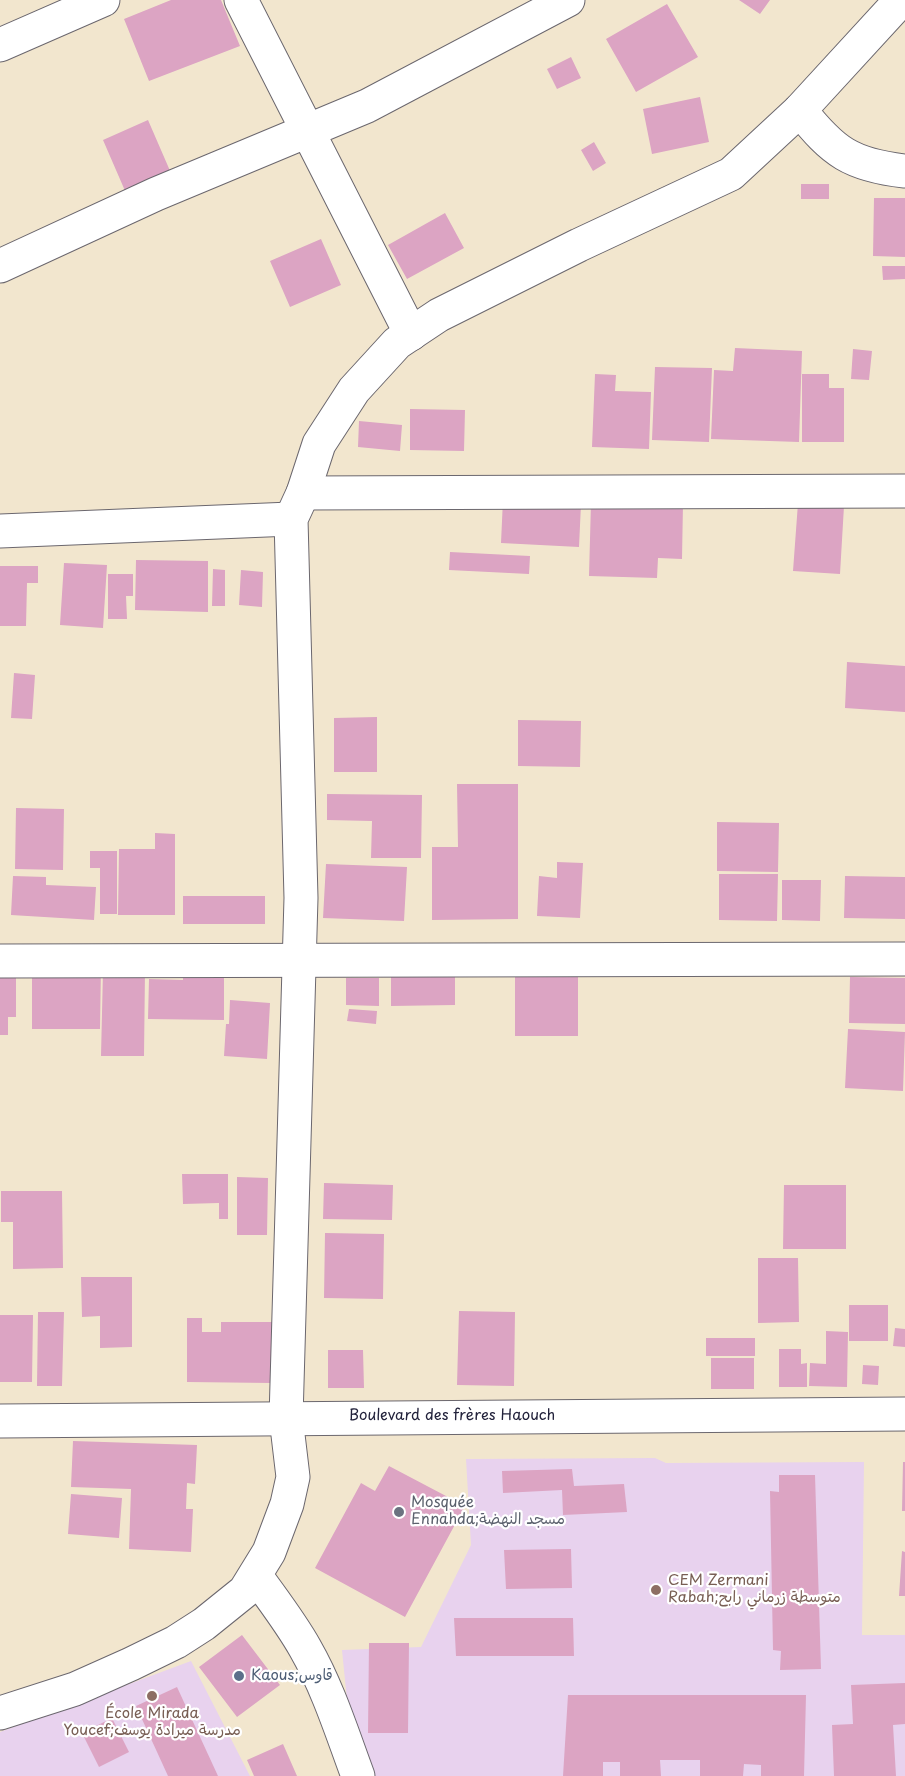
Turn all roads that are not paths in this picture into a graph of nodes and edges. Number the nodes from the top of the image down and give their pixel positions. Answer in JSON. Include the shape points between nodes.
{"nodes":[{"id":1,"x":103,"y":0,"type":"edge"},
{"id":2,"x":241,"y":0,"type":"edge"},
{"id":3,"x":568,"y":0,"type":"edge"},
{"id":4,"x":901,"y":0,"type":"edge"},
{"id":5,"x":0,"y":45,"type":"edge"},
{"id":6,"x":800,"y":110,"type":"junction"},
{"id":7,"x":307,"y":130,"type":"junction"},
{"id":8,"x":905,"y":171,"type":"edge"},
{"id":9,"x":0,"y":266,"type":"edge"},
{"id":10,"x":411,"y":334,"type":"junction"},
{"id":11,"x":905,"y":491,"type":"edge"},
{"id":12,"x":297,"y":506,"type":"junction"},
{"id":13,"x":0,"y":531,"type":"edge"},
{"id":14,"x":300,"y":959,"type":"junction"},
{"id":15,"x":905,"y":959,"type":"edge"},
{"id":16,"x":0,"y":961,"type":"edge"},
{"id":17,"x":905,"y":1414,"type":"edge"},
{"id":18,"x":286,"y":1418,"type":"junction"},
{"id":19,"x":0,"y":1420,"type":"edge"},
{"id":20,"x":256,"y":1576,"type":"junction"},
{"id":21,"x":0,"y":1713,"type":"edge"},
{"id":22,"x":358,"y":1776,"type":"edge"}],
"edges":[{"from":1,"to":5,"type":"street"},
{"from":2,"to":7,"type":"street"},
{"from":3,"to":7,"type":"street","via":[[367,106]]},
{"from":4,"to":6,"type":"street"},
{"from":6,"to":8,"type":"street","via":[[822,137],[854,160]]},
{"from":6,"to":10,"type":"street","via":[[730,174],[449,310]]},
{"from":7,"to":9,"type":"street"},
{"from":7,"to":10,"type":"street"},
{"from":10,"to":12,"type":"street","via":[[397,343],[354,390],[319,444]]},
{"from":11,"to":12,"type":"street"},
{"from":12,"to":13,"type":"street"},
{"from":12,"to":14,"type":"street"},
{"from":14,"to":15,"type":"street"},
{"from":14,"to":16,"type":"street"},
{"from":14,"to":18,"type":"street"},
{"from":17,"to":18,"type":"street","name":"Boulevard des frères Haouch"},
{"from":18,"to":19,"type":"street","name":"Boulevard des frères Haouch"},
{"from":18,"to":20,"type":"street","via":[[293,1477],[278,1530]]},
{"from":20,"to":21,"type":"street","via":[[226,1607],[176,1642],[75,1689]]},
{"from":20,"to":22,"type":"street","via":[[306,1650]]}]}
